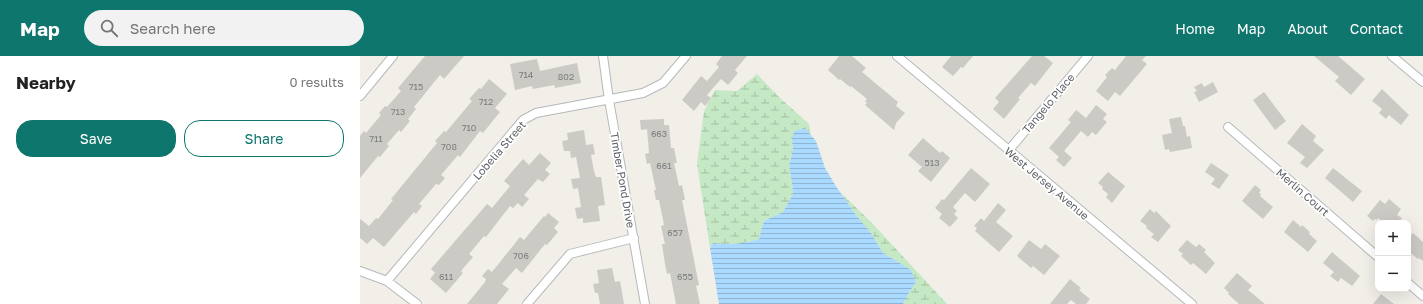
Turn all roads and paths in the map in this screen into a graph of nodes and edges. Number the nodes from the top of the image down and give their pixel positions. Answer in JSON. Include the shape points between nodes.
{"nodes":[{"id":1,"x":393,"y":56,"type":"edge"},
{"id":2,"x":603,"y":56,"type":"edge"},
{"id":3,"x":686,"y":56,"type":"edge"},
{"id":4,"x":1088,"y":56,"type":"edge"},
{"id":5,"x":1392,"y":56,"type":"edge"},
{"id":6,"x":903,"y":58,"type":"edge"},
{"id":7,"x":1423,"y":82,"type":"edge"},
{"id":8,"x":360,"y":96,"type":"edge"},
{"id":9,"x":609,"y":100,"type":"junction"},
{"id":10,"x":1228,"y":127,"type":"dead end"},
{"id":11,"x":1009,"y":150,"type":"junction"},
{"id":12,"x":634,"y":238,"type":"junction"},
{"id":13,"x":1377,"y":256,"type":"edge"},
{"id":14,"x":360,"y":271,"type":"edge"},
{"id":15,"x":387,"y":281,"type":"junction"},
{"id":16,"x":1411,"y":286,"type":"edge"},
{"id":17,"x":1423,"y":296,"type":"edge"},
{"id":18,"x":417,"y":304,"type":"edge"},
{"id":19,"x":527,"y":304,"type":"edge"},
{"id":20,"x":645,"y":304,"type":"edge"},
{"id":21,"x":1192,"y":304,"type":"edge"}],
"edges":[{"from":1,"to":8,"type":"street"},
{"from":2,"to":9,"type":"street","name":"Timber Pond Drive"},
{"from":3,"to":9,"type":"street","name":"Lobelia Street","via":[[662,83],[643,94]]},
{"from":4,"to":11,"type":"street","name":"Tangelo Place"},
{"from":5,"to":7,"type":"street"},
{"from":6,"to":11,"type":"street","name":"West Jersey Avenue"},
{"from":9,"to":12,"type":"street","name":"Timber Pond Drive"},
{"from":9,"to":15,"type":"street","name":"Lobelia Street","via":[[536,114],[523,120]]},
{"from":10,"to":13,"type":"street","name":"Merlin Court"},
{"from":11,"to":21,"type":"street","name":"West Jersey Avenue"},
{"from":12,"to":19,"type":"street","via":[[570,254]]},
{"from":12,"to":20,"type":"street","name":"Timber Pond Drive"},
{"from":14,"to":15,"type":"street"},
{"from":15,"to":18,"type":"street"},
{"from":16,"to":17,"type":"street"}]}
